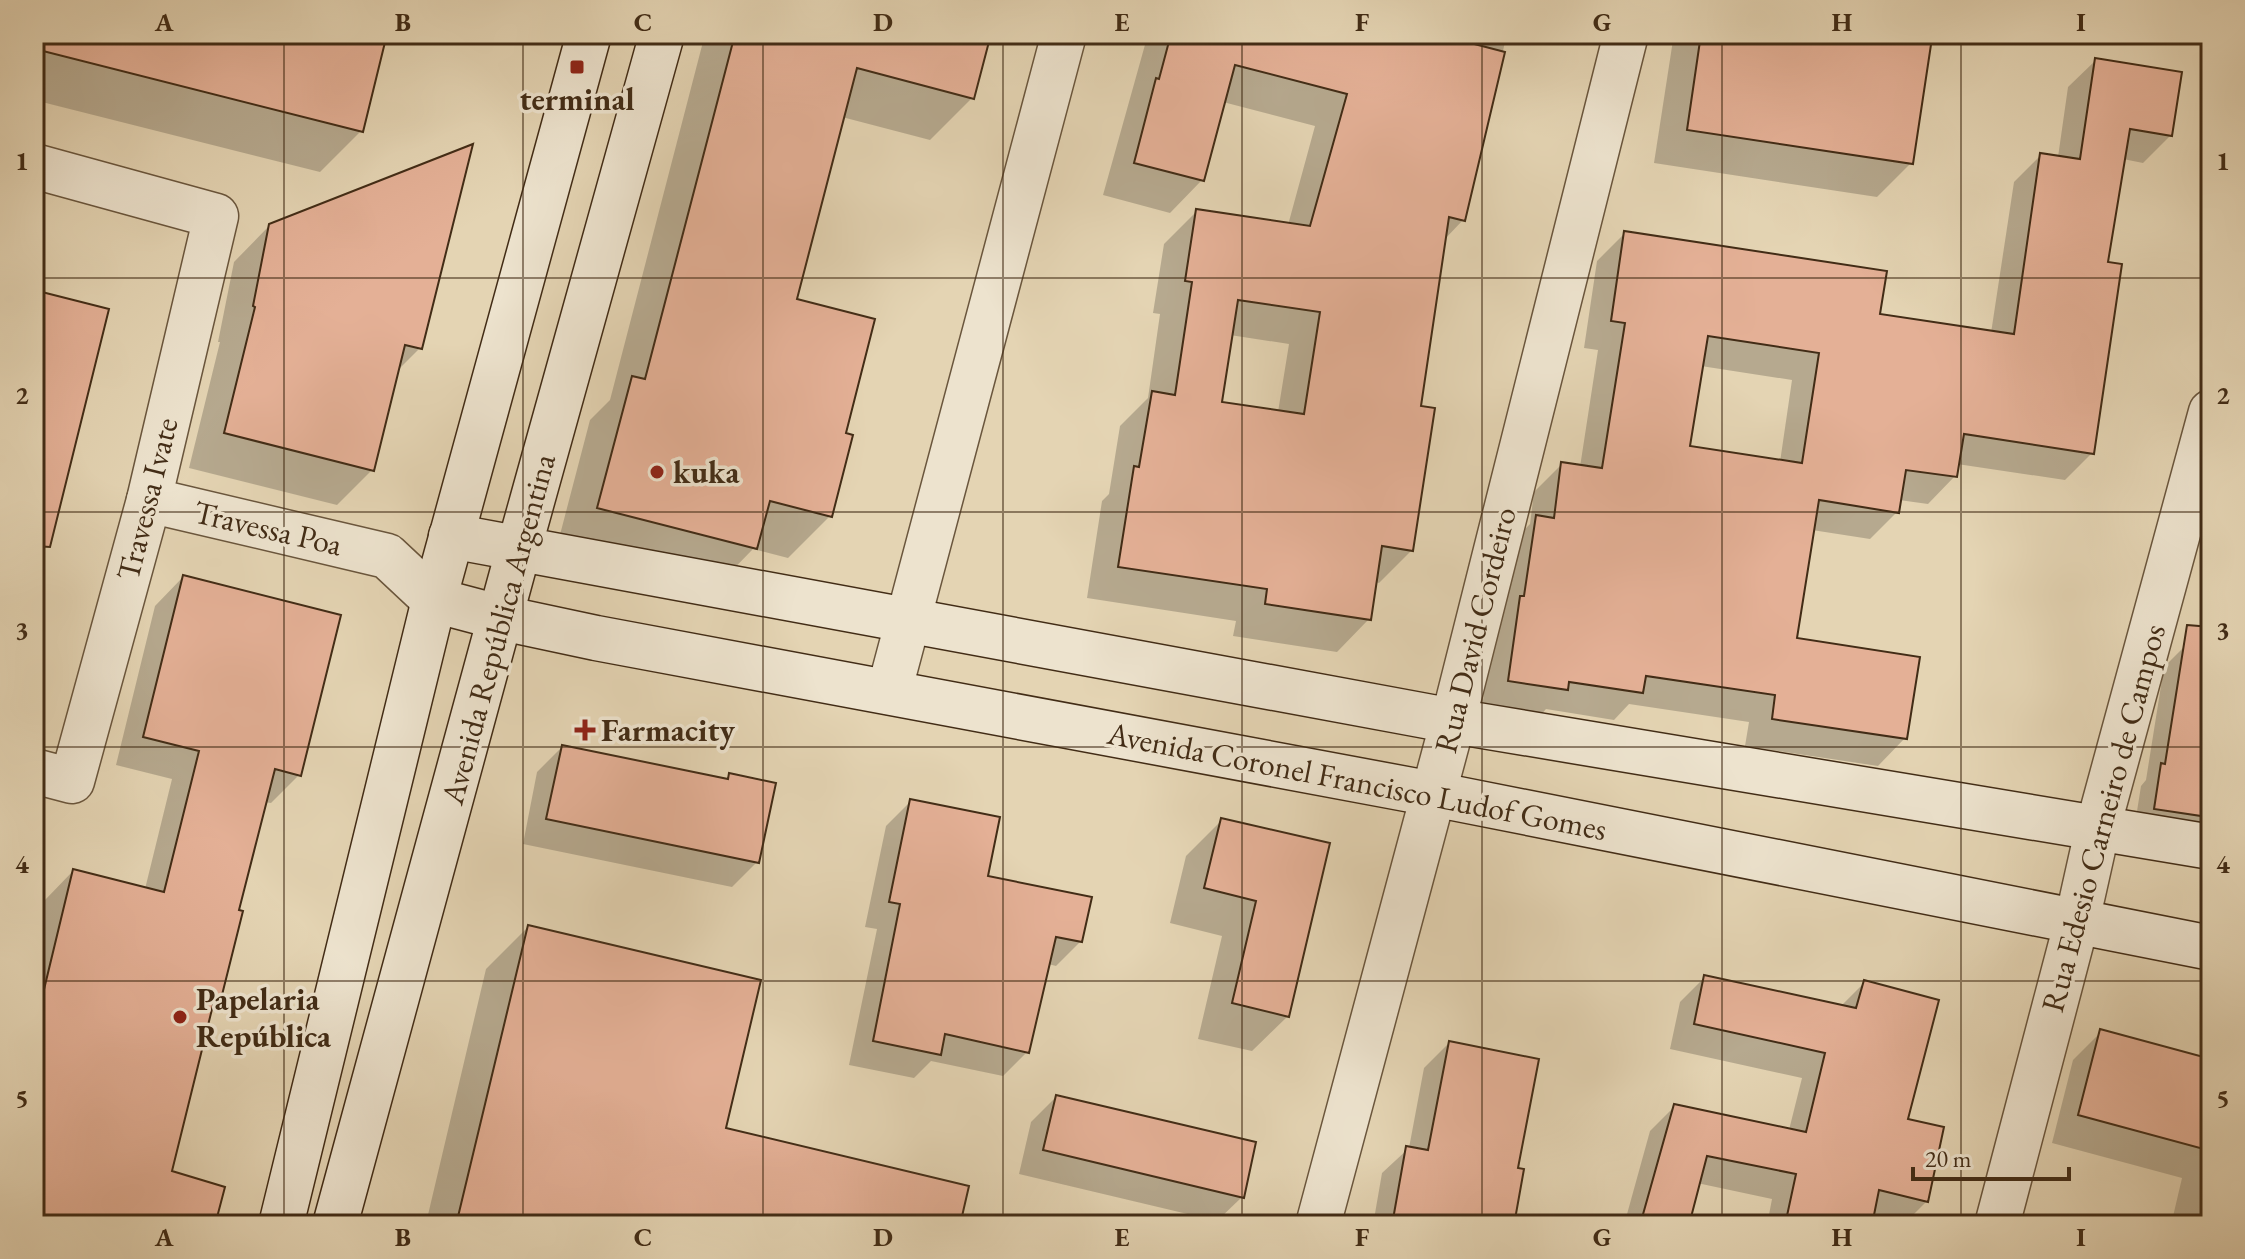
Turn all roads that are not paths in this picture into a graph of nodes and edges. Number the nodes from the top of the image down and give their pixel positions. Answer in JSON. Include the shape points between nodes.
{"nodes":[{"id":1,"x":589,"y":34,"type":"edge"},
{"id":2,"x":662,"y":34,"type":"edge"},
{"id":3,"x":1064,"y":34,"type":"edge"},
{"id":4,"x":1626,"y":34,"type":"edge"},
{"id":5,"x":34,"y":166,"type":"edge"},
{"id":6,"x":2211,"y":412,"type":"edge"},
{"id":7,"x":149,"y":500,"type":"junction"},
{"id":8,"x":451,"y":536,"type":"junction"},
{"id":9,"x":519,"y":548,"type":"junction"},
{"id":10,"x":387,"y":556,"type":"junction"},
{"id":11,"x":434,"y":600,"type":"junction"},
{"id":12,"x":502,"y":618,"type":"junction"},
{"id":13,"x":909,"y":620,"type":"junction"},
{"id":14,"x":889,"y":692,"type":"junction"},
{"id":15,"x":1453,"y":721,"type":"junction"},
{"id":16,"x":53,"y":776,"type":"edge"},
{"id":17,"x":1433,"y":794,"type":"junction"},
{"id":18,"x":2098,"y":827,"type":"junction"},
{"id":19,"x":2211,"y":847,"type":"edge"},
{"id":20,"x":2077,"y":921,"type":"junction"},
{"id":21,"x":2211,"y":948,"type":"edge"},
{"id":22,"x":281,"y":1225,"type":"edge"},
{"id":23,"x":335,"y":1225,"type":"edge"},
{"id":24,"x":1318,"y":1225,"type":"edge"},
{"id":25,"x":1997,"y":1225,"type":"edge"}],
"edges":[{"from":1,"to":8,"type":"street","name":"Avenida República Argentina"},
{"from":2,"to":9,"type":"street","name":"Avenida República Argentina"},
{"from":3,"to":13,"type":"street"},
{"from":4,"to":15,"type":"street","name":"Rua David Cordeiro"},
{"from":5,"to":7,"type":"street","name":"Travessa Ivate","via":[[216,216]]},
{"from":6,"to":18,"type":"street","name":"Rua Edesio Carneiro de Campos"},
{"from":7,"to":10,"type":"street","name":"Travessa Poa"},
{"from":7,"to":16,"type":"street","name":"Travessa Ivate"},
{"from":8,"to":9,"type":"street"},
{"from":8,"to":10,"type":"street","name":"Travessa Poa"},
{"from":8,"to":11,"type":"street","name":"Avenida República Argentina"},
{"from":9,"to":12,"type":"street","name":"Avenida República Argentina"},
{"from":9,"to":13,"type":"street"},
{"from":10,"to":11,"type":"street","name":"Travessa Poa"},
{"from":11,"to":12,"type":"street","name":"Avenida Coronel Francisco Ludof Gomes"},
{"from":11,"to":22,"type":"street","name":"Avenida República Argentina"},
{"from":12,"to":14,"type":"street","name":"Avenida Coronel Francisco Ludof Gomes"},
{"from":12,"to":23,"type":"street","name":"Avenida República Argentina"},
{"from":13,"to":14,"type":"street"},
{"from":13,"to":15,"type":"street"},
{"from":14,"to":17,"type":"street","name":"Avenida Coronel Francisco Ludof Gomes"},
{"from":15,"to":17,"type":"street","name":"Rua David Cordeiro"},
{"from":15,"to":18,"type":"street"},
{"from":17,"to":20,"type":"street","name":"Avenida Coronel Francisco Ludof Gomes"},
{"from":17,"to":24,"type":"street","name":"Rua David Cordeiro"},
{"from":18,"to":19,"type":"street"},
{"from":18,"to":20,"type":"street","name":"Rua Edesio Carneiro de Campos"},
{"from":20,"to":21,"type":"street","name":"Avenida Coronel Francisco Ludof Gomes"},
{"from":20,"to":25,"type":"street","name":"Rua Edesio Carneiro de Campos"}]}
